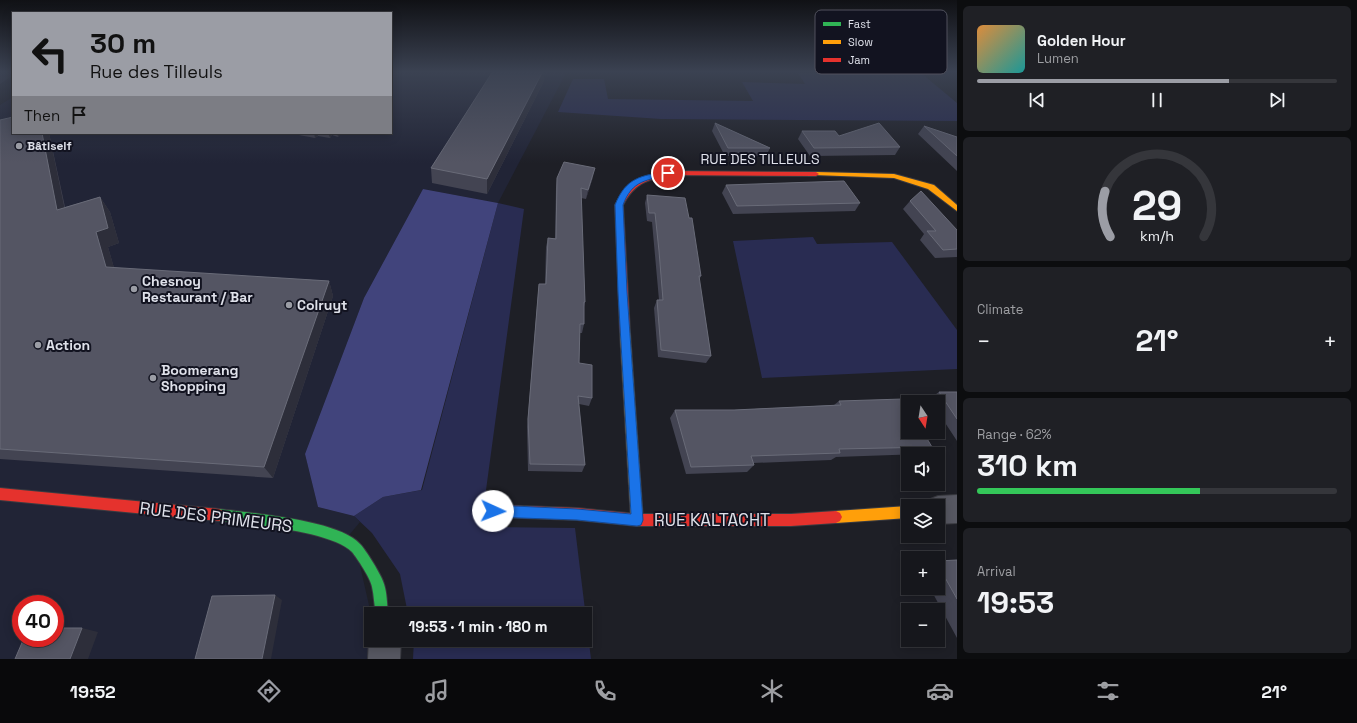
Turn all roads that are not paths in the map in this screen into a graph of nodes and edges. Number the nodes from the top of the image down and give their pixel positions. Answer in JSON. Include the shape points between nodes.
{"nodes":[{"id":1,"x":957,"y":209,"type":"edge"},
{"id":2,"x":0,"y":494,"type":"edge"},
{"id":3,"x":957,"y":509,"type":"edge"},
{"id":4,"x":945,"y":510,"type":"edge"},
{"id":5,"x":493,"y":511,"type":"dead end"},
{"id":6,"x":901,"y":512,"type":"edge"},
{"id":7,"x":637,"y":520,"type":"junction"},
{"id":8,"x":381,"y":607,"type":"edge"},
{"id":9,"x":385,"y":647,"type":"edge"},
{"id":10,"x":384,"y":659,"type":"edge"}],
"edges":[{"from":1,"to":7,"type":"street","name":"RUE DES TILLEULS","via":[[931,187],[894,176],[668,173],[644,178],[631,185],[619,205]]},
{"from":2,"to":8,"type":"street","name":"RUE DES PRIMEURS","via":[[267,520],[322,531],[345,540],[356,548],[378,583]]},
{"from":3,"to":4,"type":"street"},
{"from":5,"to":7,"type":"street","name":"RUE KALTACHT","via":[[577,514]]},
{"from":6,"to":7,"type":"street","name":"RUE KALTACHT","via":[[790,520]]},
{"from":9,"to":10,"type":"street"}]}
